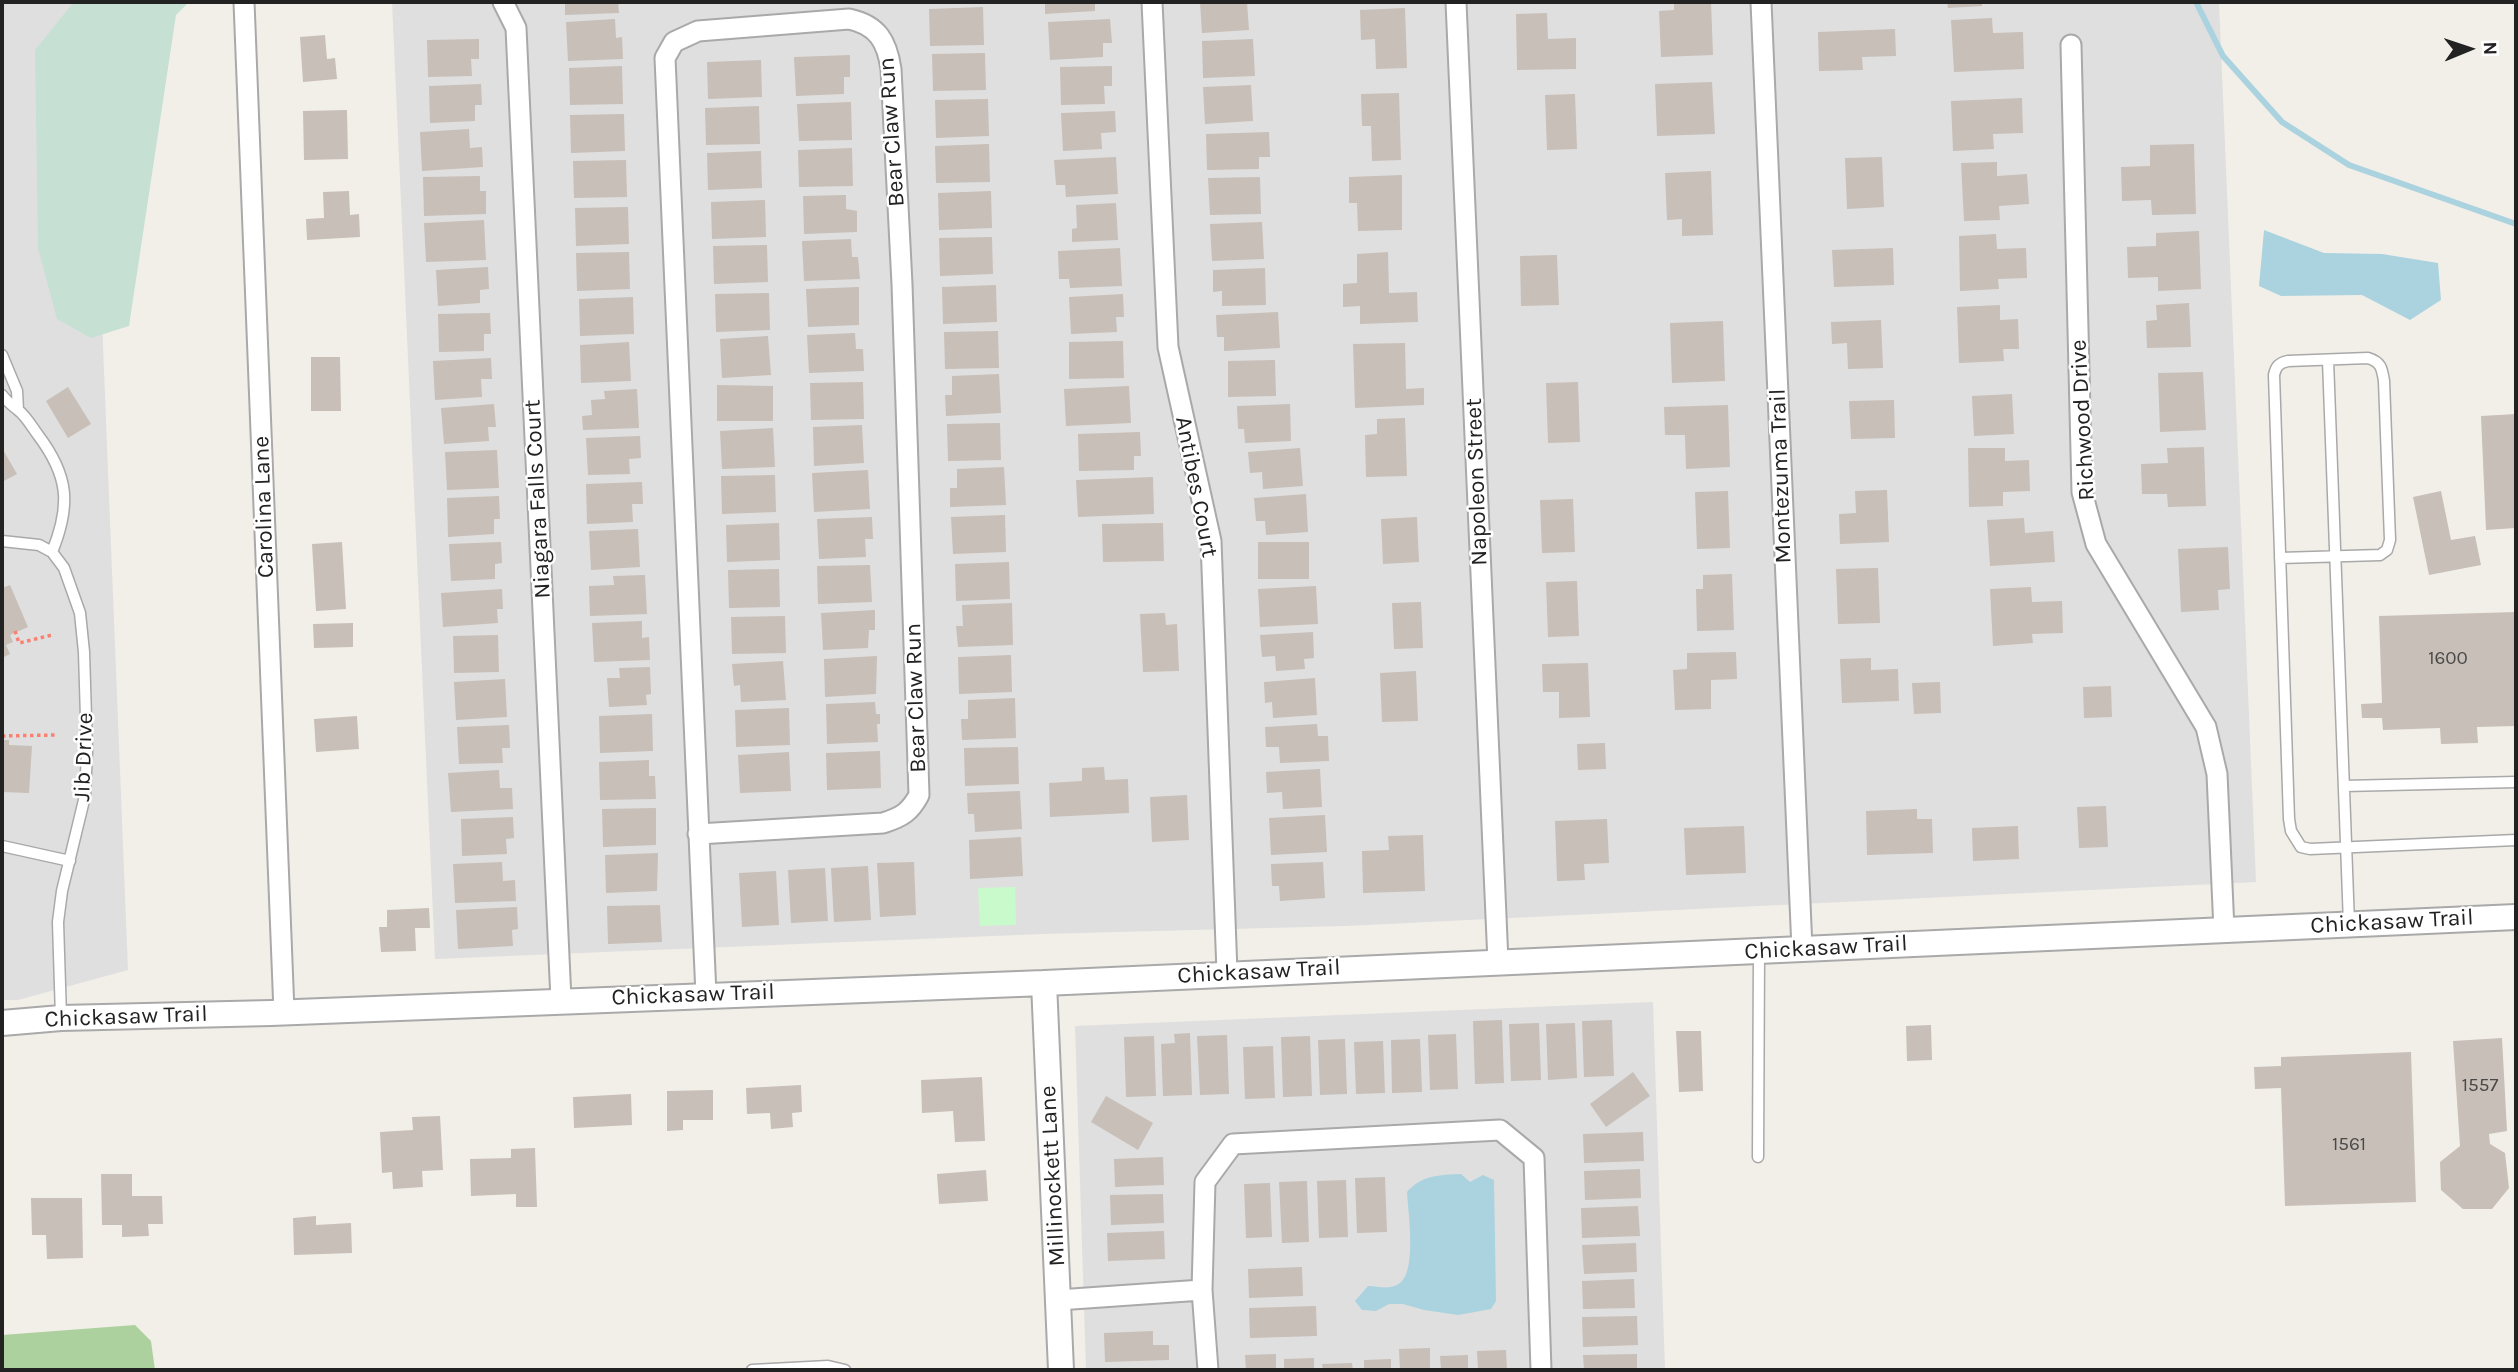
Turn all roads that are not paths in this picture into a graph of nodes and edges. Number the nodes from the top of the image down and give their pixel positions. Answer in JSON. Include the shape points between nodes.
{"nodes":[{"id":1,"x":244,"y":2,"type":"edge"},
{"id":2,"x":503,"y":2,"type":"edge"},
{"id":3,"x":1152,"y":2,"type":"edge"},
{"id":4,"x":1456,"y":2,"type":"edge"},
{"id":5,"x":1761,"y":2,"type":"edge"},
{"id":6,"x":2071,"y":45,"type":"dead end"},
{"id":7,"x":2,"y":355,"type":"edge"},
{"id":8,"x":2328,"y":360,"type":"junction"},
{"id":9,"x":2,"y":395,"type":"edge"},
{"id":10,"x":19,"y":410,"type":"junction"},
{"id":11,"x":2,"y":541,"type":"edge"},
{"id":12,"x":52,"y":552,"type":"junction"},
{"id":13,"x":2335,"y":556,"type":"junction"},
{"id":14,"x":2280,"y":558,"type":"junction"},
{"id":15,"x":2516,"y":782,"type":"edge"},
{"id":16,"x":2344,"y":786,"type":"junction"},
{"id":17,"x":698,"y":834,"type":"junction"},
{"id":18,"x":2516,"y":840,"type":"edge"},
{"id":19,"x":2,"y":846,"type":"edge"},
{"id":20,"x":2346,"y":847,"type":"junction"},
{"id":21,"x":70,"y":861,"type":"junction"},
{"id":22,"x":2516,"y":916,"type":"edge"},
{"id":23,"x":2349,"y":924,"type":"junction"},
{"id":24,"x":2224,"y":930,"type":"junction"},
{"id":25,"x":1802,"y":949,"type":"junction"},
{"id":26,"x":1759,"y":951,"type":"junction"},
{"id":27,"x":1498,"y":962,"type":"junction"},
{"id":28,"x":1227,"y":974,"type":"junction"},
{"id":29,"x":1044,"y":982,"type":"junction"},
{"id":30,"x":706,"y":995,"type":"junction"},
{"id":31,"x":561,"y":1000,"type":"junction"},
{"id":32,"x":284,"y":1012,"type":"junction"},
{"id":33,"x":61,"y":1018,"type":"junction"},
{"id":34,"x":2,"y":1023,"type":"edge"},
{"id":35,"x":1758,"y":1157,"type":"dead end"},
{"id":36,"x":1202,"y":1290,"type":"junction"},
{"id":37,"x":1058,"y":1300,"type":"junction"},
{"id":38,"x":752,"y":1370,"type":"edge"},
{"id":39,"x":845,"y":1370,"type":"edge"},
{"id":40,"x":1061,"y":1370,"type":"edge"},
{"id":41,"x":1208,"y":1370,"type":"edge"},
{"id":42,"x":1541,"y":1370,"type":"edge"}],
"edges":[{"from":1,"to":32,"type":"street","name":"Carolina Lane"},
{"from":2,"to":31,"type":"street","name":"Niagara Falls Court","via":[[516,29]]},
{"from":3,"to":28,"type":"street","name":"Antibes Court","via":[[1168,347],[1211,541]]},
{"from":4,"to":27,"type":"street","name":"Napoleon Street"},
{"from":5,"to":25,"type":"street","name":"Montezuma Trail"},
{"from":6,"to":24,"type":"street","name":"Richwood Drive","via":[[2082,492],[2096,544],[2206,727],[2217,774]]},
{"from":7,"to":10,"type":"lane","via":[[17,391]]},
{"from":8,"to":13,"type":"lane"},
{"from":8,"to":13,"type":"lane","via":[[2368,358],[2382,368],[2390,540],[2380,555]]},
{"from":8,"to":14,"type":"lane","via":[[2281,362],[2274,375]]},
{"from":9,"to":10,"type":"lane"},
{"from":10,"to":12,"type":"lane","via":[[51,452],[63,482],[66,506]]},
{"from":11,"to":12,"type":"lane","via":[[39,545]]},
{"from":12,"to":21,"type":"lane","name":"Jib Drive","via":[[72,586],[84,652],[85,796]]},
{"from":13,"to":14,"type":"lane"},
{"from":13,"to":16,"type":"lane"},
{"from":14,"to":20,"type":"lane","via":[[2291,831],[2301,847]]},
{"from":15,"to":16,"type":"lane"},
{"from":16,"to":20,"type":"lane"},
{"from":17,"to":17,"type":"street","name":"Bear Claw Run","via":[[883,823],[903,817],[919,795],[891,69],[879,33],[861,21],[698,31],[674,42],[665,58]]},
{"from":17,"to":30,"type":"street","name":"Bear Claw Run"},
{"from":18,"to":20,"type":"lane"},
{"from":19,"to":21,"type":"lane"},
{"from":20,"to":23,"type":"lane"},
{"from":21,"to":33,"type":"lane","name":"Jib Drive","via":[[58,922]]},
{"from":22,"to":23,"type":"street","name":"Chickasaw Trail"},
{"from":23,"to":24,"type":"street","name":"Chickasaw Trail"},
{"from":24,"to":25,"type":"street","name":"Chickasaw Trail"},
{"from":25,"to":26,"type":"street","name":"Chickasaw Trail"},
{"from":26,"to":27,"type":"street","name":"Chickasaw Trail"},
{"from":26,"to":35,"type":"lane"},
{"from":27,"to":28,"type":"street","name":"Chickasaw Trail"},
{"from":28,"to":29,"type":"street","name":"Chickasaw Trail"},
{"from":29,"to":30,"type":"street","name":"Chickasaw Trail"},
{"from":29,"to":37,"type":"street","name":"Millinockett Lane"},
{"from":30,"to":31,"type":"street","name":"Chickasaw Trail"},
{"from":31,"to":32,"type":"street","name":"Chickasaw Trail"},
{"from":32,"to":33,"type":"street","name":"Chickasaw Trail"},
{"from":33,"to":34,"type":"street","name":"Chickasaw Trail"},
{"from":36,"to":37,"type":"street"},
{"from":36,"to":41,"type":"street"},
{"from":36,"to":42,"type":"street","via":[[1205,1182],[1233,1143],[1500,1130],[1534,1158]]},
{"from":37,"to":40,"type":"street","name":"Millinockett Lane"},
{"from":38,"to":39,"type":"lane","via":[[828,1366]]}]}
